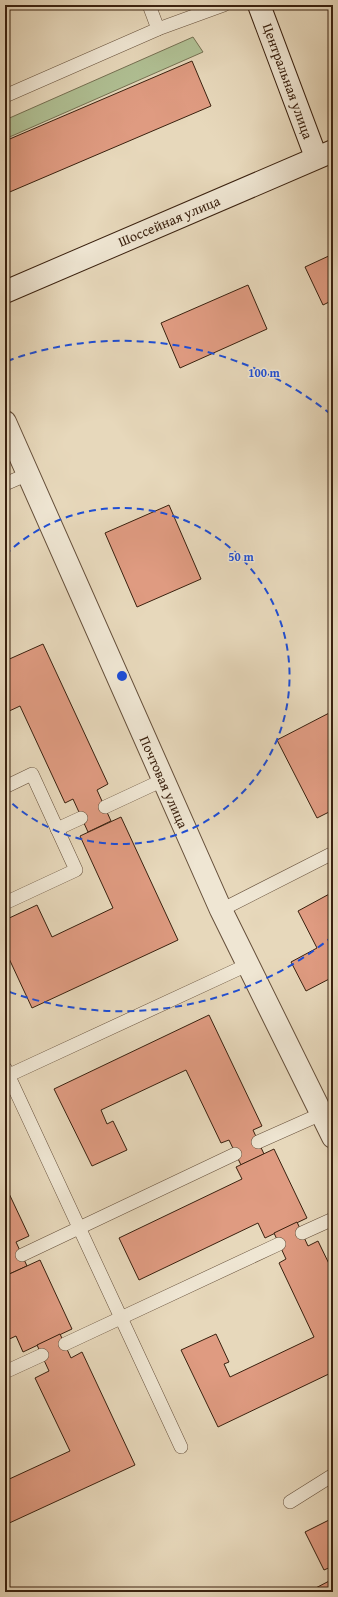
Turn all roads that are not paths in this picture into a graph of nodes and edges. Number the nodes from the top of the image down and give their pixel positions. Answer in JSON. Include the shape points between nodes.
{"nodes":[{"id":1,"x":149,"y":5,"type":"edge"},
{"id":2,"x":224,"y":5,"type":"edge"},
{"id":3,"x":259,"y":5,"type":"edge"},
{"id":4,"x":158,"y":29,"type":"junction"},
{"id":5,"x":5,"y":96,"type":"edge"},
{"id":6,"x":325,"y":154,"type":"edge"},
{"id":7,"x":5,"y":292,"type":"edge"},
{"id":8,"x":5,"y":422,"type":"edge"},
{"id":9,"x":28,"y":474,"type":"junction"},
{"id":10,"x":5,"y":484,"type":"edge"},
{"id":11,"x":163,"y":780,"type":"junction"},
{"id":12,"x":5,"y":787,"type":"edge"},
{"id":13,"x":105,"y":807,"type":"dead end"},
{"id":14,"x":81,"y":818,"type":"dead end"},
{"id":15,"x":57,"y":829,"type":"junction"},
{"id":16,"x":333,"y":853,"type":"edge"},
{"id":17,"x":5,"y":903,"type":"edge"},
{"id":18,"x":221,"y":910,"type":"junction"},
{"id":19,"x":247,"y":965,"type":"junction"},
{"id":20,"x":6,"y":1074,"type":"edge"},
{"id":21,"x":321,"y":1114,"type":"junction"},
{"id":22,"x":333,"y":1136,"type":"edge"},
{"id":23,"x":258,"y":1142,"type":"dead end"},
{"id":24,"x":235,"y":1154,"type":"dead end"},
{"id":25,"x":333,"y":1219,"type":"edge"},
{"id":26,"x":79,"y":1228,"type":"junction"},
{"id":27,"x":302,"y":1233,"type":"dead end"},
{"id":28,"x":279,"y":1244,"type":"dead end"},
{"id":29,"x":22,"y":1255,"type":"dead end"},
{"id":30,"x":121,"y":1318,"type":"junction"},
{"id":31,"x":65,"y":1344,"type":"dead end"},
{"id":32,"x":42,"y":1355,"type":"dead end"},
{"id":33,"x":5,"y":1372,"type":"edge"},
{"id":34,"x":181,"y":1447,"type":"dead end"},
{"id":35,"x":333,"y":1474,"type":"edge"},
{"id":36,"x":290,"y":1502,"type":"dead end"}],
"edges":[{"from":1,"to":4,"type":"lane"},
{"from":2,"to":4,"type":"lane"},
{"from":3,"to":6,"type":"street","name":"Центральная улица"},
{"from":4,"to":5,"type":"lane"},
{"from":6,"to":7,"type":"street","name":"Шоссейная улица"},
{"from":8,"to":9,"type":"street","name":"Почтовая улица"},
{"from":9,"to":10,"type":"lane"},
{"from":9,"to":11,"type":"street","name":"Почтовая улица"},
{"from":11,"to":13,"type":"lane"},
{"from":11,"to":18,"type":"street","name":"Почтовая улица"},
{"from":12,"to":15,"type":"lane","via":[[32,774]]},
{"from":14,"to":15,"type":"lane"},
{"from":15,"to":17,"type":"lane","via":[[76,870]]},
{"from":16,"to":18,"type":"lane"},
{"from":18,"to":19,"type":"street","name":"Почтовая улица"},
{"from":19,"to":20,"type":"lane"},
{"from":19,"to":21,"type":"street","name":"Почтовая улица"},
{"from":20,"to":26,"type":"lane"},
{"from":21,"to":22,"type":"street","name":"Почтовая улица"},
{"from":21,"to":23,"type":"lane"},
{"from":24,"to":26,"type":"lane"},
{"from":25,"to":27,"type":"lane"},
{"from":26,"to":29,"type":"lane"},
{"from":26,"to":30,"type":"lane"},
{"from":28,"to":30,"type":"lane"},
{"from":30,"to":31,"type":"lane"},
{"from":30,"to":34,"type":"lane"},
{"from":32,"to":33,"type":"lane"},
{"from":35,"to":36,"type":"lane"}]}
